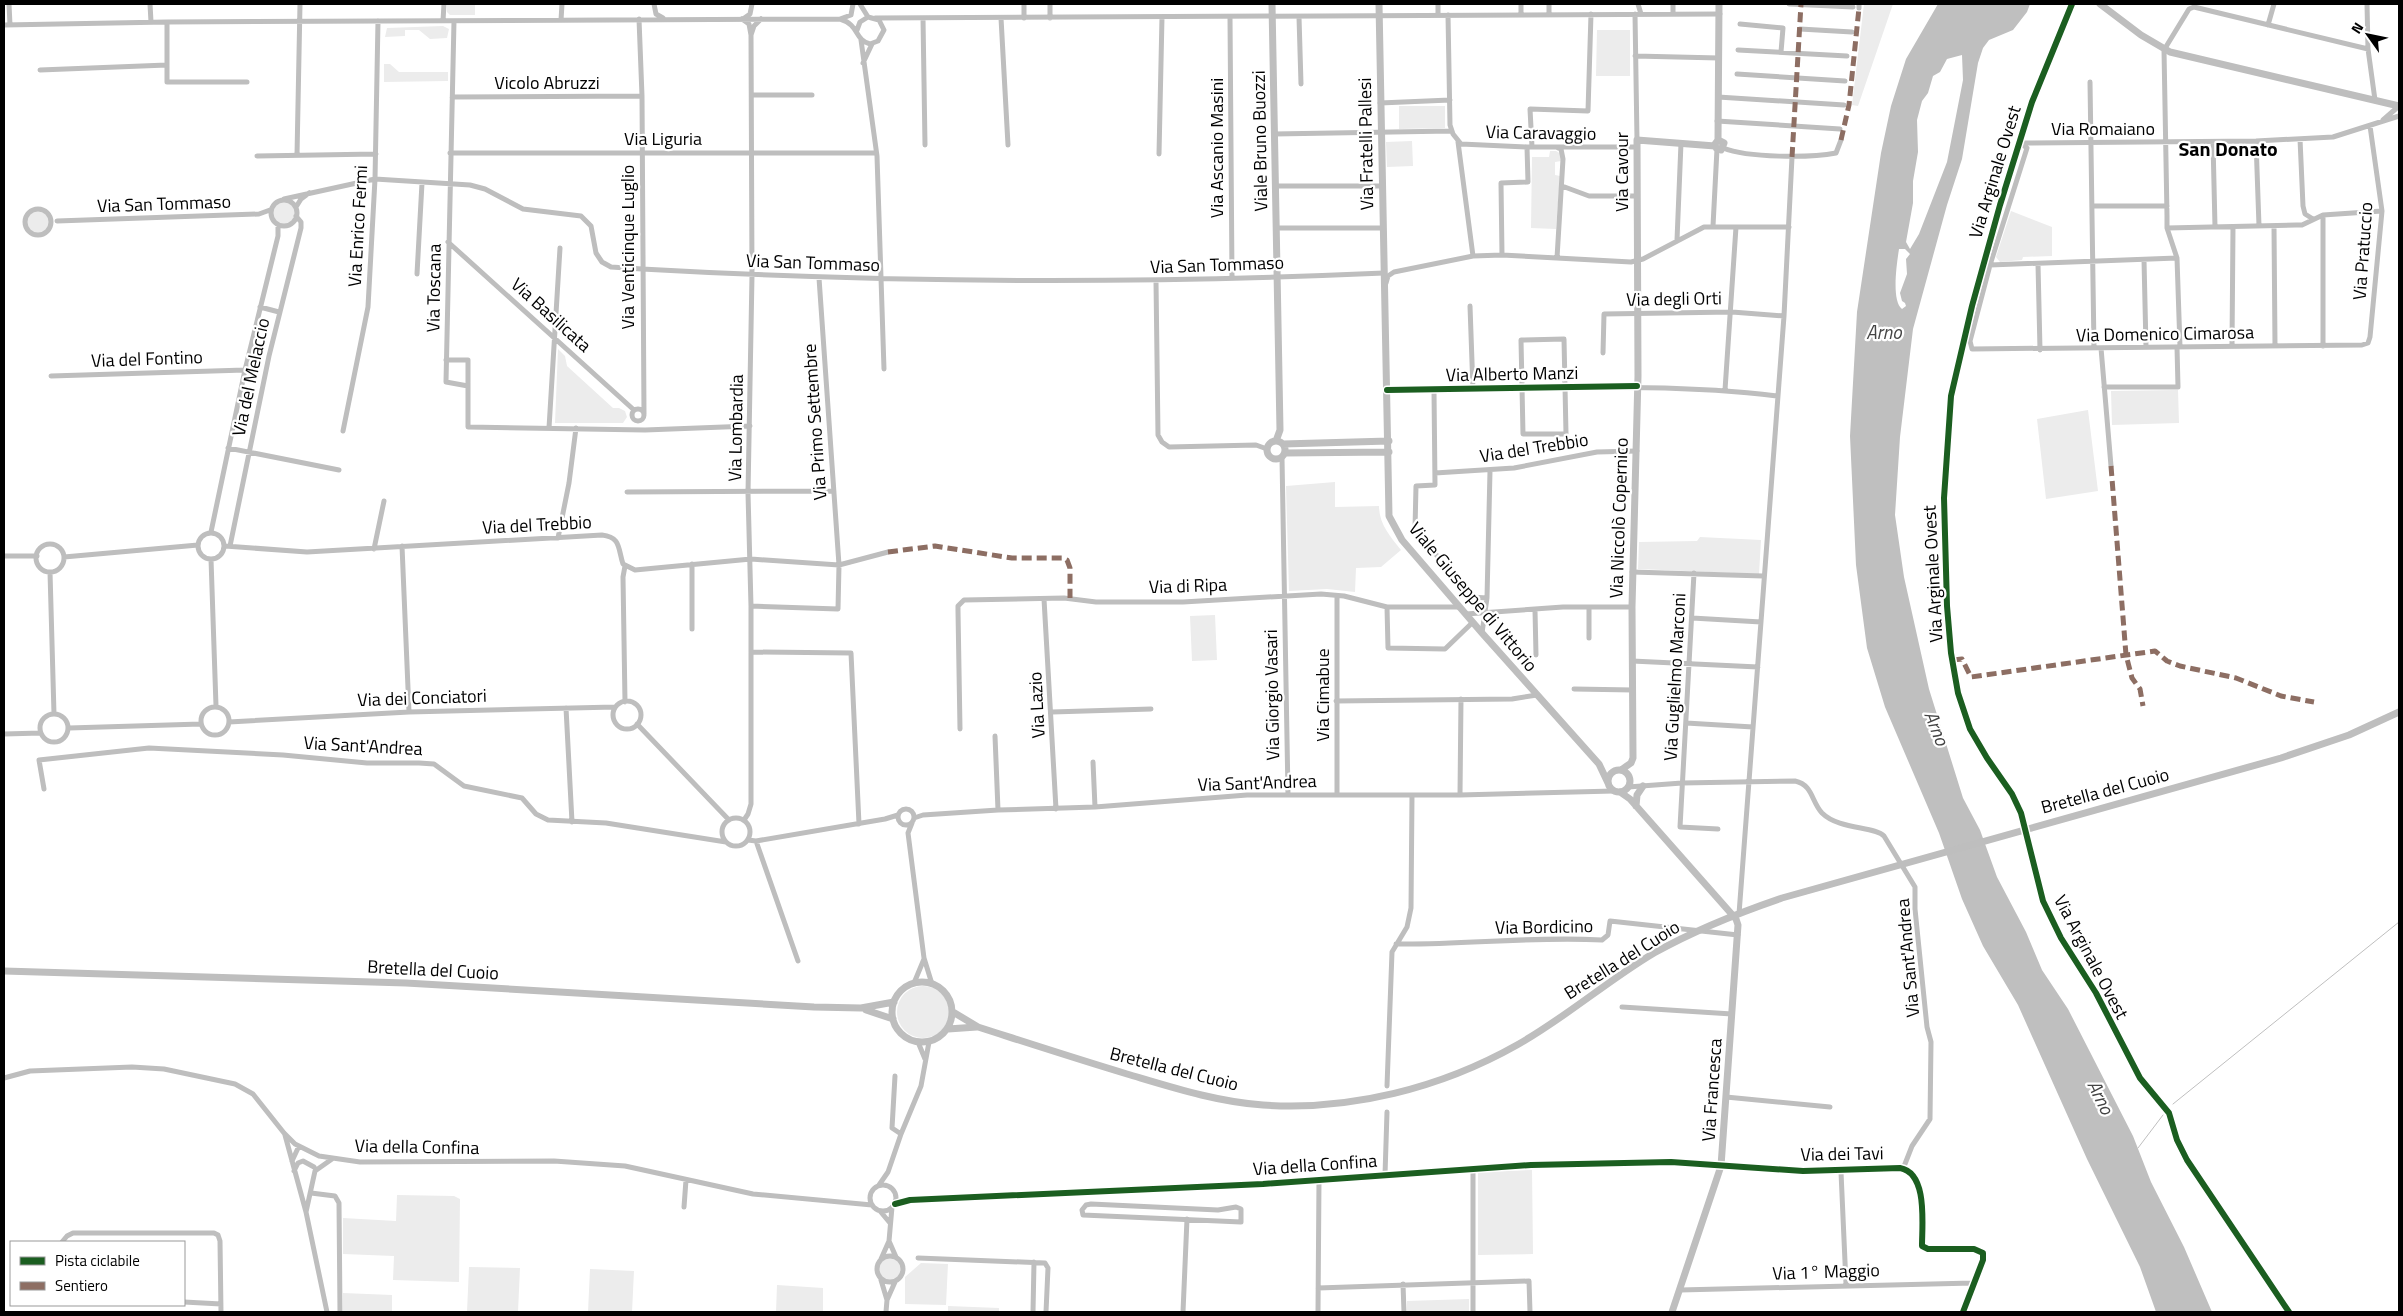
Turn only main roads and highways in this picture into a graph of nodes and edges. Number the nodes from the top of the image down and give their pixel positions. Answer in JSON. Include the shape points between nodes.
{"nodes":[{"id":1,"x":1272,"y":4,"type":"edge"},
{"id":2,"x":1378,"y":4,"type":"edge"},
{"id":3,"x":1719,"y":4,"type":"edge"},
{"id":4,"x":2100,"y":4,"type":"edge"},
{"id":5,"x":2399,"y":106,"type":"edge"},
{"id":6,"x":1637,"y":261,"type":"joint"},
{"id":7,"x":1384,"y":273,"type":"joint"},
{"id":8,"x":1389,"y":441,"type":"junction"},
{"id":9,"x":1280,"y":443,"type":"junction"},
{"id":10,"x":1388,"y":452,"type":"junction"},
{"id":11,"x":1282,"y":457,"type":"junction"},
{"id":12,"x":2399,"y":712,"type":"edge"},
{"id":13,"x":1599,"y":764,"type":"junction"},
{"id":14,"x":1618,"y":770,"type":"junction"},
{"id":15,"x":1608,"y":783,"type":"junction"},
{"id":16,"x":1640,"y":786,"type":"road end"},
{"id":17,"x":1624,"y":788,"type":"junction"},
{"id":18,"x":1636,"y":807,"type":"junction"},
{"id":19,"x":4,"y":971,"type":"edge"},
{"id":20,"x":894,"y":1002,"type":"junction"},
{"id":21,"x":861,"y":1008,"type":"junction"},
{"id":22,"x":953,"y":1012,"type":"junction"},
{"id":23,"x":893,"y":1018,"type":"junction"},
{"id":24,"x":978,"y":1027,"type":"junction"},
{"id":25,"x":948,"y":1028,"type":"junction"},
{"id":26,"x":1672,"y":1312,"type":"edge"}],
"edges":[{"from":1,"to":9,"type":"main road","name":"Viale Bruno Buozzi"},
{"from":2,"to":7,"type":"main road","name":"Via Fratelli Pallesi"},
{"from":3,"to":6,"type":"main road","name":"Via Cavour","via":[[1718,146],[1681,142],[1637,144]]},
{"from":4,"to":5,"type":"main road","via":[[2164,50]]},
{"from":6,"to":14,"type":"main road","name":"Via Niccolò Copernico","via":[[1637,451],[1632,572],[1633,760]]},
{"from":7,"to":8,"type":"main road","name":"Viale Giuseppe di Vittorio"},
{"from":8,"to":9,"type":"main road"},
{"from":8,"to":10,"type":"main road","name":"Viale Giuseppe di Vittorio"},
{"from":9,"to":11,"type":"main road"},
{"from":9,"to":11,"type":"main road","via":[[1269,444],[1267,449],[1269,457]]},
{"from":10,"to":11,"type":"main road"},
{"from":10,"to":13,"type":"main road","name":"Viale Giuseppe di Vittorio","via":[[1388,507],[1392,523],[1402,540]]},
{"from":12,"to":24,"type":"main road","name":"Bretella del Cuoio","via":[[2349,735],[2281,758],[1782,898],[1714,923],[1653,954],[1517,1046],[1448,1077],[1393,1095],[1333,1103],[1262,1105],[1206,1096]]},
{"from":13,"to":14,"type":"main road","name":"Viale Giuseppe di Vittorio"},
{"from":13,"to":15,"type":"main road","name":"Viale Giuseppe di Vittorio"},
{"from":14,"to":15,"type":"main road","via":[[1609,776]]},
{"from":14,"to":17,"type":"main road","via":[[1627,773]]},
{"from":15,"to":17,"type":"main road","name":"Viale Giuseppe di Vittorio"},
{"from":16,"to":18,"type":"main road"},
{"from":17,"to":18,"type":"main road"},
{"from":18,"to":26,"type":"main road","name":"Via Francesca","via":[[1738,922],[1721,1166]]},
{"from":19,"to":21,"type":"main road","name":"Bretella del Cuoio","via":[[406,983]]},
{"from":20,"to":21,"type":"main road","name":"Bretella del Cuoio"},
{"from":20,"to":22,"type":"main road","via":[[902,990],[914,983],[932,984],[948,996]]},
{"from":20,"to":23,"type":"main road"},
{"from":21,"to":23,"type":"main road","name":"Bretella del Cuoio"},
{"from":22,"to":24,"type":"main road","name":"Bretella del Cuoio"},
{"from":22,"to":25,"type":"main road"},
{"from":23,"to":25,"type":"main road","via":[[900,1032],[918,1042],[929,1042],[942,1036]]},
{"from":24,"to":25,"type":"main road","name":"Bretella del Cuoio"}]}
